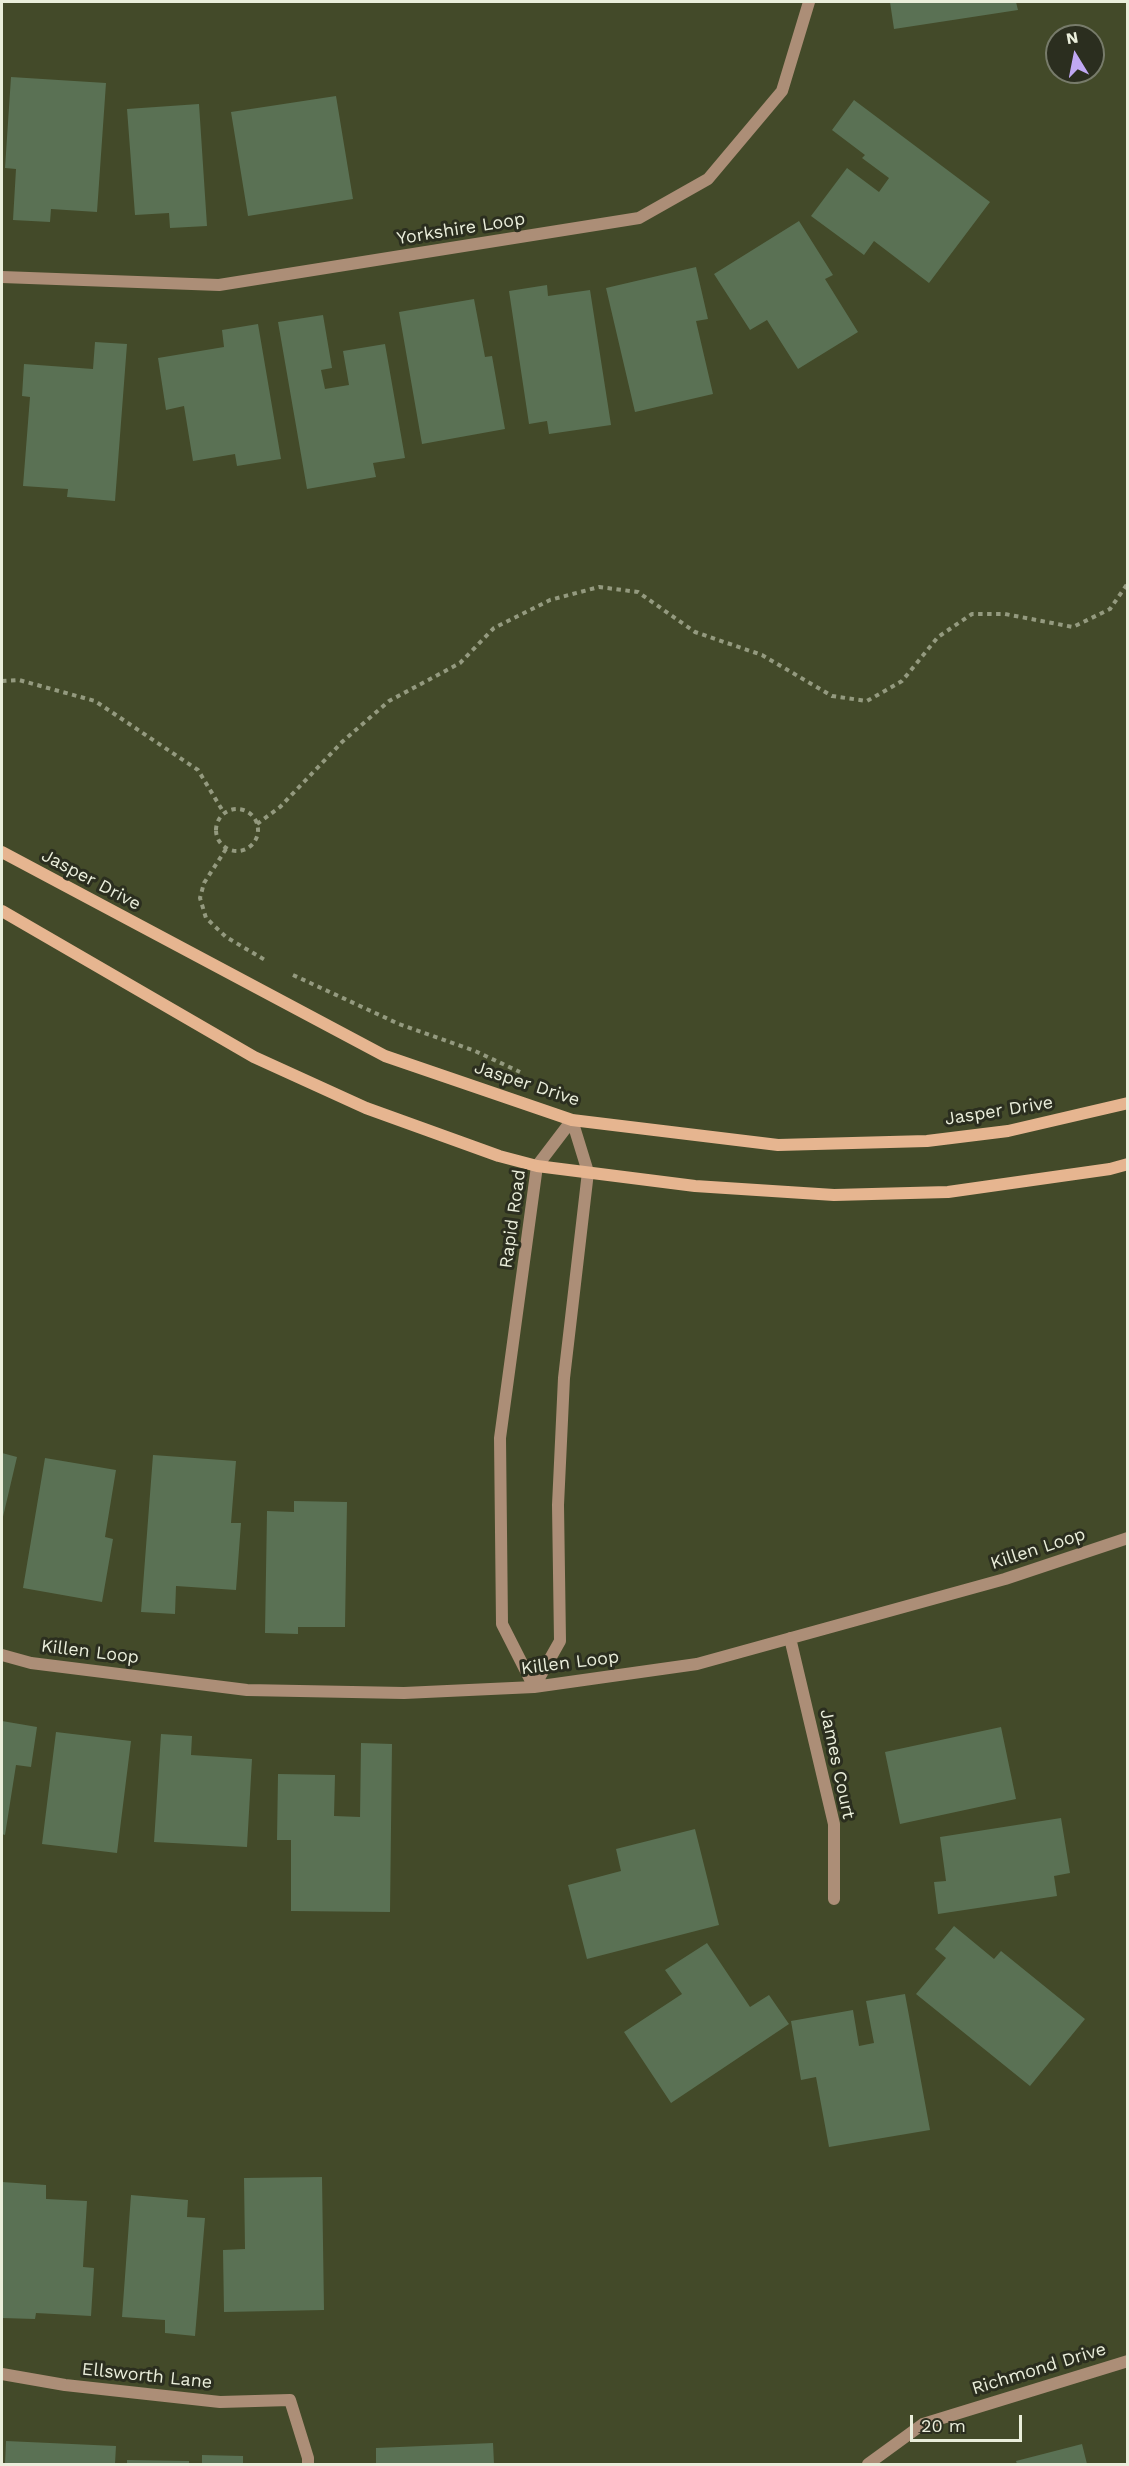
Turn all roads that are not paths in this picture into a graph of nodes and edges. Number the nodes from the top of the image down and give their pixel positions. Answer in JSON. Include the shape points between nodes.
{"nodes":[{"id":1,"x":809,"y":2,"type":"edge"},
{"id":2,"x":2,"y":277,"type":"edge"},
{"id":3,"x":2,"y":852,"type":"edge"},
{"id":4,"x":2,"y":911,"type":"edge"},
{"id":5,"x":1128,"y":1103,"type":"edge"},
{"id":6,"x":572,"y":1120,"type":"junction"},
{"id":7,"x":1128,"y":1164,"type":"edge"},
{"id":8,"x":537,"y":1166,"type":"junction"},
{"id":9,"x":588,"y":1172,"type":"junction"},
{"id":10,"x":1128,"y":1538,"type":"edge"},
{"id":11,"x":790,"y":1638,"type":"junction"},
{"id":12,"x":2,"y":1655,"type":"edge"},
{"id":13,"x":534,"y":1688,"type":"junction"},
{"id":14,"x":834,"y":1899,"type":"dead end"},
{"id":15,"x":1128,"y":2361,"type":"edge"},
{"id":16,"x":2,"y":2374,"type":"edge"},
{"id":17,"x":308,"y":2464,"type":"edge"},
{"id":18,"x":868,"y":2464,"type":"edge"}],
"edges":[{"from":1,"to":2,"type":"street","name":"Yorkshire Loop","via":[[782,91],[708,179],[639,218],[219,285]]},
{"from":3,"to":6,"type":"street","name":"Jasper Drive","via":[[385,1056]]},
{"from":4,"to":8,"type":"street","via":[[254,1057],[366,1108]]},
{"from":5,"to":6,"type":"street","name":"Jasper Drive","via":[[1008,1131],[927,1141],[778,1145]]},
{"from":6,"to":8,"type":"street","name":"Rapid Road"},
{"from":6,"to":9,"type":"street"},
{"from":7,"to":9,"type":"street","via":[[948,1192],[834,1194],[695,1186]]},
{"from":8,"to":9,"type":"street"},
{"from":8,"to":13,"type":"street","name":"Rapid Road","via":[[501,1438],[502,1624]]},
{"from":9,"to":13,"type":"street","via":[[564,1378],[558,1505],[561,1641]]},
{"from":10,"to":11,"type":"street","name":"Killen Loop","via":[[1005,1579]]},
{"from":11,"to":13,"type":"street","name":"Killen Loop","via":[[697,1664]]},
{"from":11,"to":14,"type":"street","name":"James Court","via":[[834,1824]]},
{"from":12,"to":13,"type":"street","name":"Killen Loop","via":[[31,1663],[247,1690],[404,1693]]},
{"from":15,"to":18,"type":"street","name":"Richmond Drive","via":[[922,2424]]},
{"from":16,"to":17,"type":"street","name":"Ellsworth Lane","via":[[220,2402],[290,2400]]}]}
